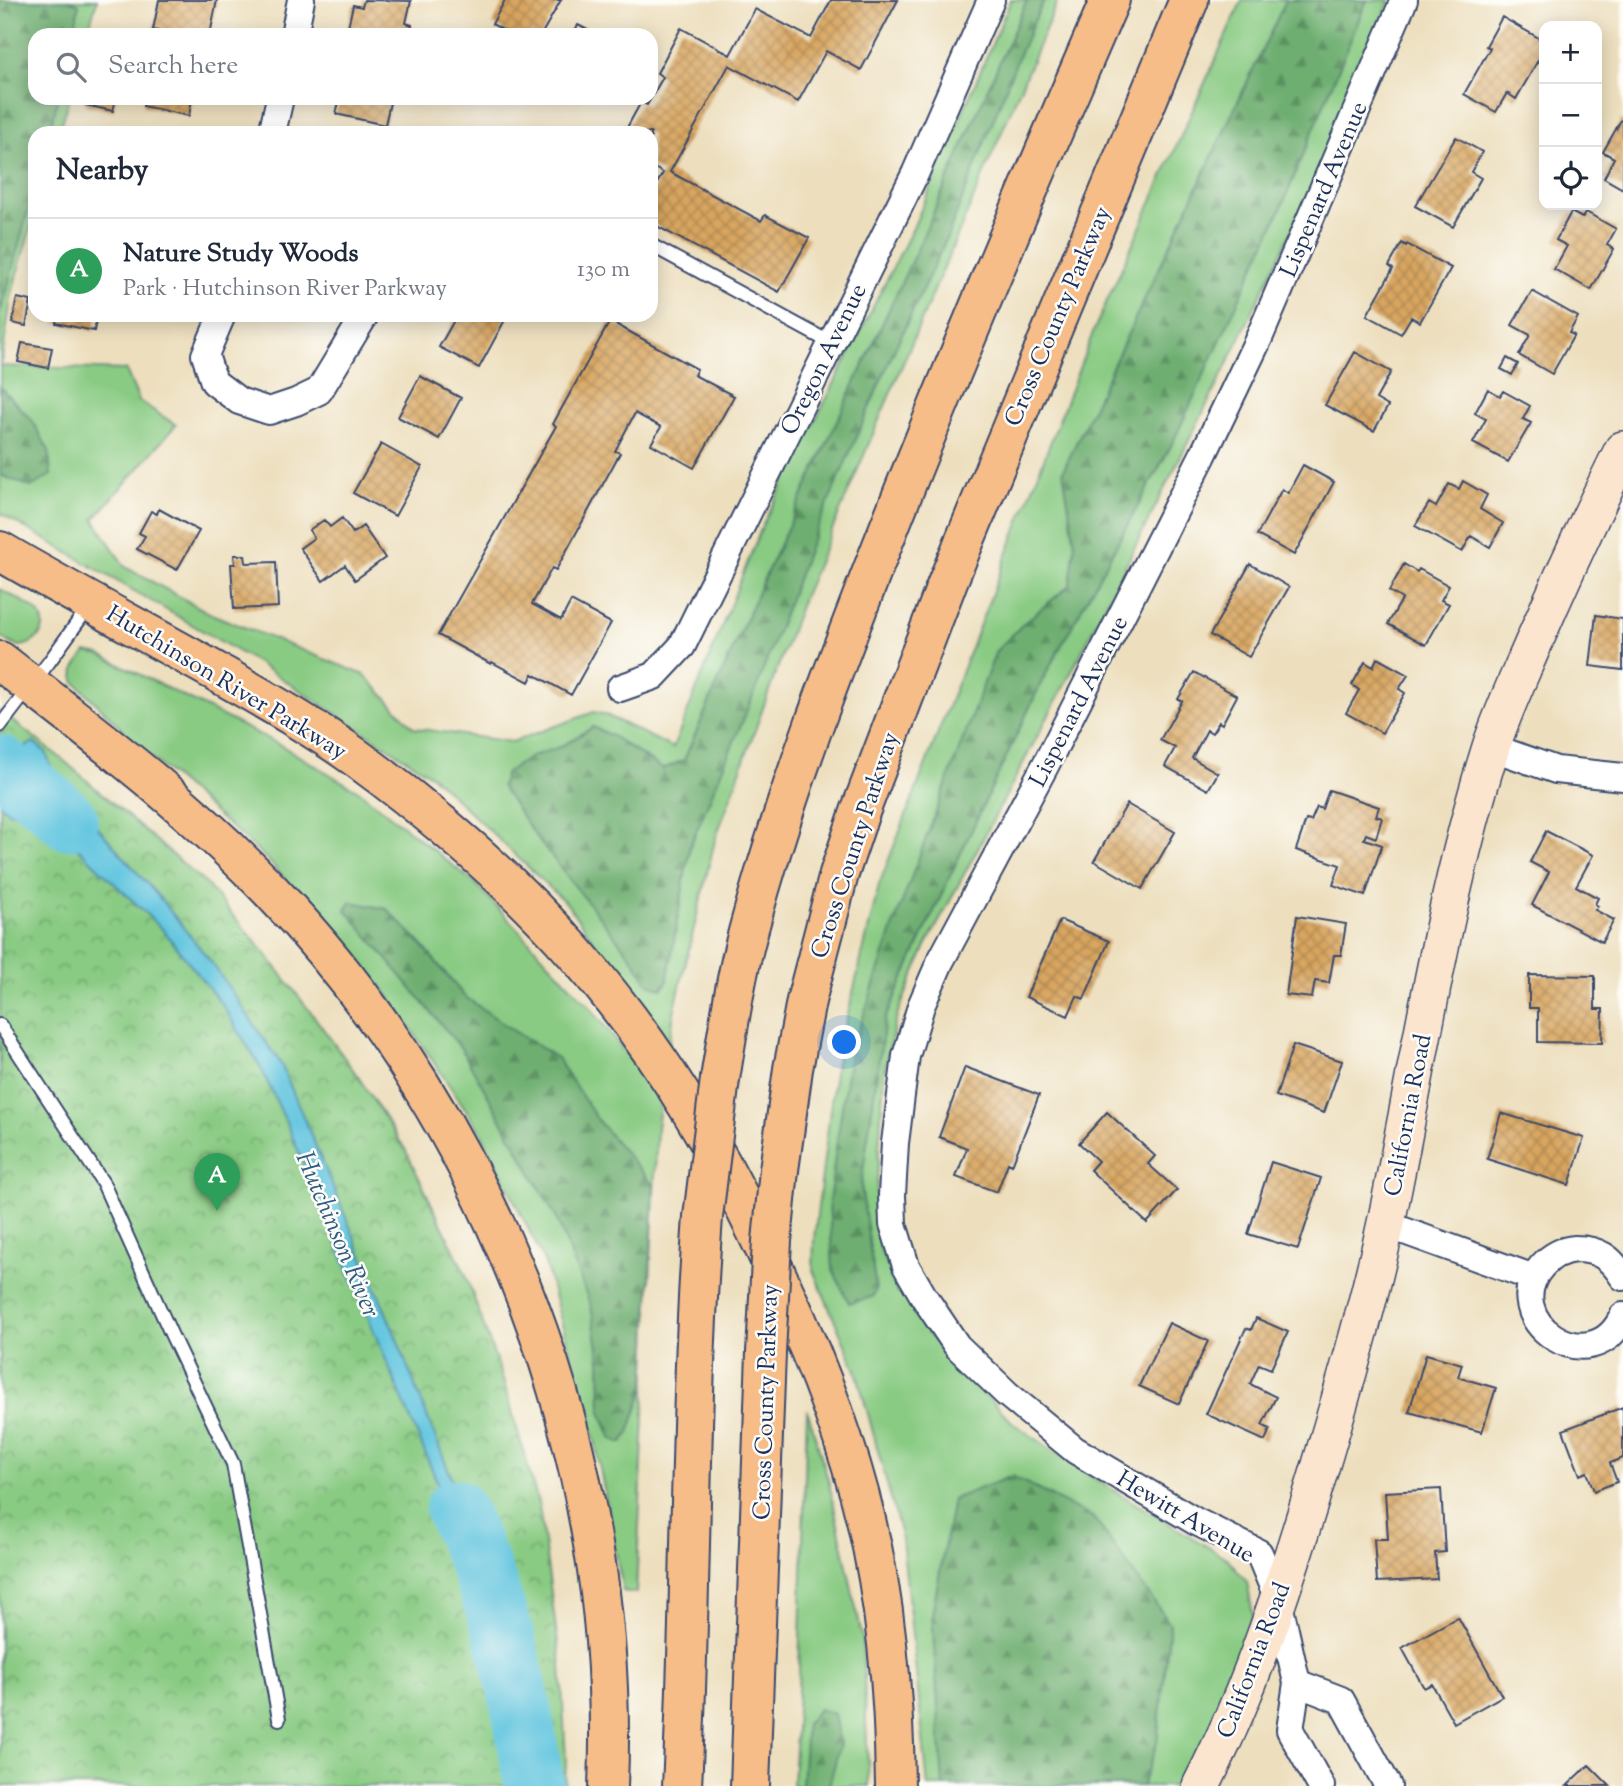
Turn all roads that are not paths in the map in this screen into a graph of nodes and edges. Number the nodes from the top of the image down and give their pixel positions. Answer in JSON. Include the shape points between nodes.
{"nodes":[{"id":1,"x":301,"y":0,"type":"edge"},
{"id":2,"x":990,"y":0,"type":"edge"},
{"id":3,"x":1110,"y":0,"type":"edge"},
{"id":4,"x":1189,"y":0,"type":"edge"},
{"id":5,"x":1404,"y":0,"type":"edge"},
{"id":6,"x":295,"y":28,"type":"edge"},
{"id":7,"x":278,"y":105,"type":"edge"},
{"id":8,"x":273,"y":126,"type":"edge"},
{"id":9,"x":658,"y":249,"type":"edge"},
{"id":10,"x":219,"y":322,"type":"edge"},
{"id":11,"x":361,"y":322,"type":"edge"},
{"id":12,"x":831,"y":343,"type":"junction"},
{"id":13,"x":1623,"y":450,"type":"edge"},
{"id":14,"x":0,"y":551,"type":"edge"},
{"id":15,"x":92,"y":602,"type":"junction"},
{"id":16,"x":0,"y":661,"type":"edge"},
{"id":17,"x":620,"y":688,"type":"dead end"},
{"id":18,"x":20,"y":700,"type":"junction"},
{"id":19,"x":0,"y":726,"type":"edge"},
{"id":20,"x":1491,"y":747,"type":"junction"},
{"id":21,"x":1623,"y":776,"type":"edge"},
{"id":22,"x":0,"y":1025,"type":"edge"},
{"id":23,"x":1385,"y":1224,"type":"junction"},
{"id":24,"x":1623,"y":1277,"type":"edge"},
{"id":25,"x":1534,"y":1278,"type":"junction"},
{"id":26,"x":1623,"y":1316,"type":"edge"},
{"id":27,"x":1007,"y":1394,"type":"joint"},
{"id":28,"x":1278,"y":1599,"type":"junction"},
{"id":29,"x":1297,"y":1684,"type":"junction"},
{"id":30,"x":279,"y":1719,"type":"dead end"},
{"id":31,"x":608,"y":1786,"type":"edge"},
{"id":32,"x":682,"y":1786,"type":"edge"},
{"id":33,"x":750,"y":1786,"type":"edge"},
{"id":34,"x":895,"y":1786,"type":"edge"},
{"id":35,"x":1201,"y":1786,"type":"edge"},
{"id":36,"x":1321,"y":1786,"type":"edge"},
{"id":37,"x":1388,"y":1786,"type":"edge"}],
"edges":[{"from":1,"to":6,"type":"street"},
{"from":2,"to":12,"type":"street","name":"Oregon Avenue","via":[[915,174]]},
{"from":3,"to":32,"type":"highway","bridge":true,"via":[[979,304],[868,581],[792,787],[747,934],[720,1080],[703,1217]]},
{"from":4,"to":33,"type":"highway","name":"Cross County Parkway","bridge":true,"via":[[948,581],[839,874],[806,1000],[772,1241]]},
{"from":5,"to":27,"type":"street","name":"Lispenard Avenue","via":[[1259,338],[1070,719],[940,961],[906,1056],[895,1143],[893,1224],[906,1266],[924,1297],[957,1346]]},
{"from":7,"to":8,"type":"street"},
{"from":9,"to":12,"type":"lane"},
{"from":10,"to":11,"type":"street","via":[[205,355],[214,382],[239,401],[269,411],[318,391]]},
{"from":12,"to":17,"type":"street","name":"Oregon Avenue","via":[[682,646],[653,676]]},
{"from":13,"to":20,"type":"main road","name":"California Road","via":[[1563,574]]},
{"from":14,"to":15,"type":"highway","name":"Hutchinson River Parkway"},
{"from":15,"to":18,"type":"lane"},
{"from":15,"to":34,"type":"highway","name":"Hutchinson River Parkway","via":[[303,722],[401,791],[492,869],[575,953],[666,1069],[759,1234],[815,1360],[847,1452],[881,1606],[892,1698]]},
{"from":16,"to":18,"type":"highway"},
{"from":18,"to":19,"type":"lane"},
{"from":18,"to":31,"type":"highway","via":[[187,810],[231,850],[345,977],[387,1034],[457,1147],[526,1300],[580,1473],[603,1627]]},
{"from":20,"to":21,"type":"street","via":[[1556,770]]},
{"from":20,"to":23,"type":"main road","name":"California Road","via":[[1444,923]]},
{"from":22,"to":30,"type":"lane","via":[[103,1183],[233,1464]]},
{"from":23,"to":25,"type":"street"},
{"from":23,"to":28,"type":"main road","name":"California Road","via":[[1351,1364]]},
{"from":24,"to":25,"type":"street","via":[[1602,1254],[1586,1249],[1559,1252]]},
{"from":25,"to":26,"type":"street","via":[[1532,1312],[1540,1327],[1559,1341],[1590,1345],[1605,1338]]},
{"from":27,"to":28,"type":"street","name":"Hewitt Avenue","via":[[1075,1450],[1259,1553]]},
{"from":28,"to":29,"type":"street","name":"Hewitt Avenue"},
{"from":28,"to":35,"type":"main road","name":"California Road","via":[[1242,1700]]},
{"from":29,"to":36,"type":"street","name":"Hewitt Avenue","via":[[1290,1730]]},
{"from":29,"to":37,"type":"street","via":[[1342,1700]]}]}
